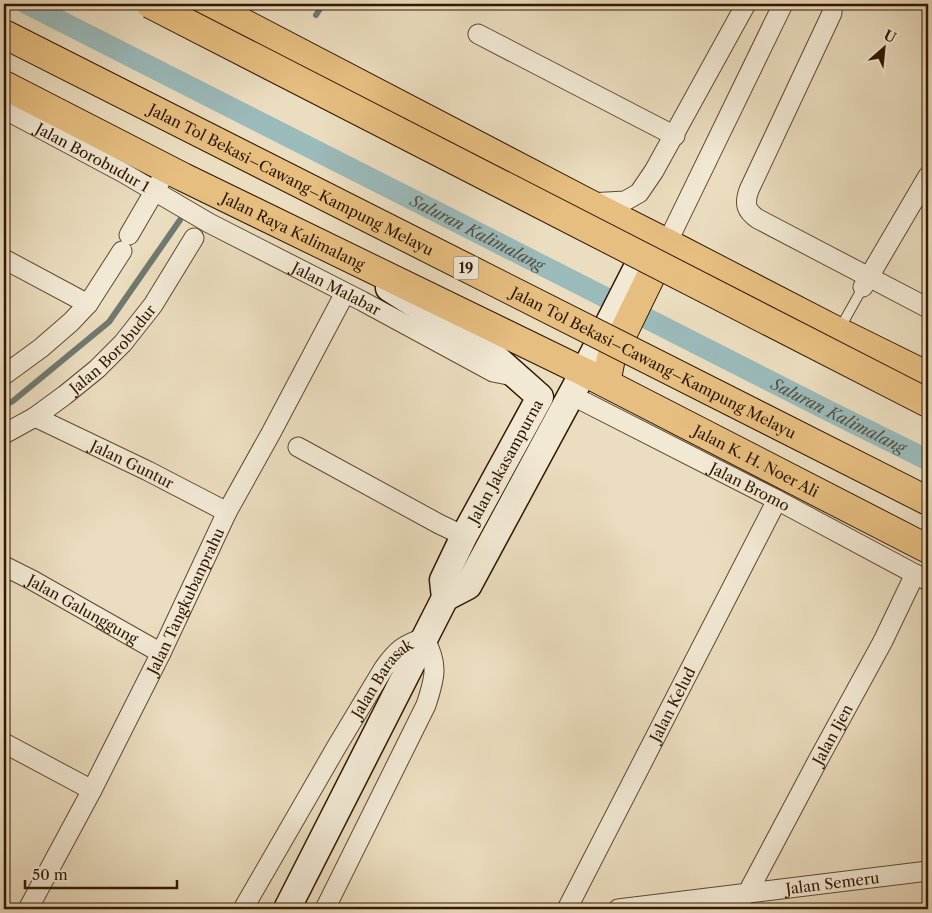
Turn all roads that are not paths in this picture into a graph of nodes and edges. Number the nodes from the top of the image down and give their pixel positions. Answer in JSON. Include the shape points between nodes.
{"nodes":[{"id":1,"x":150,"y":4,"type":"edge"},
{"id":2,"x":746,"y":4,"type":"edge"},
{"id":3,"x":783,"y":4,"type":"edge"},
{"id":4,"x":832,"y":4,"type":"edge"},
{"id":5,"x":223,"y":7,"type":"edge"},
{"id":6,"x":4,"y":34,"type":"edge"},
{"id":7,"x":478,"y":34,"type":"dead end"},
{"id":8,"x":4,"y":85,"type":"edge"},
{"id":9,"x":4,"y":109,"type":"edge"},
{"id":10,"x":675,"y":136,"type":"junction"},
{"id":11,"x":928,"y":176,"type":"edge"},
{"id":12,"x":161,"y":180,"type":"junction"},
{"id":13,"x":588,"y":203,"type":"junction"},
{"id":14,"x":194,"y":238,"type":"dead end"},
{"id":15,"x":660,"y":239,"type":"junction"},
{"id":16,"x":329,"y":249,"type":"junction"},
{"id":17,"x":4,"y":259,"type":"edge"},
{"id":18,"x":374,"y":278,"type":"junction"},
{"id":19,"x":866,"y":282,"type":"junction"},
{"id":20,"x":345,"y":292,"type":"junction"},
{"id":21,"x":362,"y":301,"type":"junction"},
{"id":22,"x":88,"y":304,"type":"junction"},
{"id":23,"x":928,"y":308,"type":"edge"},
{"id":24,"x":839,"y":332,"type":"junction"},
{"id":25,"x":4,"y":375,"type":"edge"},
{"id":26,"x":928,"y":376,"type":"edge"},
{"id":27,"x":519,"y":377,"type":"junction"},
{"id":28,"x":587,"y":383,"type":"junction"},
{"id":29,"x":928,"y":403,"type":"edge"},
{"id":30,"x":35,"y":417,"type":"junction"},
{"id":31,"x":4,"y":434,"type":"edge"},
{"id":32,"x":298,"y":447,"type":"dead end"},
{"id":33,"x":777,"y":500,"type":"junction"},
{"id":34,"x":928,"y":501,"type":"edge"},
{"id":35,"x":227,"y":512,"type":"junction"},
{"id":36,"x":464,"y":536,"type":"junction"},
{"id":37,"x":928,"y":549,"type":"edge"},
{"id":38,"x":4,"y":566,"type":"edge"},
{"id":39,"x":922,"y":577,"type":"edge"},
{"id":40,"x":445,"y":598,"type":"junction"},
{"id":41,"x":424,"y":638,"type":"junction"},
{"id":42,"x":161,"y":653,"type":"junction"},
{"id":43,"x":4,"y":744,"type":"edge"},
{"id":44,"x":92,"y":790,"type":"junction"},
{"id":45,"x":928,"y":871,"type":"edge"},
{"id":46,"x":747,"y":894,"type":"junction"},
{"id":47,"x":28,"y":909,"type":"edge"},
{"id":48,"x":243,"y":909,"type":"edge"},
{"id":49,"x":287,"y":909,"type":"edge"},
{"id":50,"x":325,"y":909,"type":"edge"},
{"id":51,"x":567,"y":909,"type":"edge"},
{"id":52,"x":618,"y":909,"type":"edge"}],
"edges":[{"from":1,"to":29,"type":"main road","bridge":true},
{"from":2,"to":10,"type":"street"},
{"from":3,"to":15,"type":"street"},
{"from":4,"to":19,"type":"street","via":[[832,13],[749,190],[747,207],[758,219]]},
{"from":5,"to":13,"type":"main road"},
{"from":6,"to":34,"type":"main road","name":"Jalan Tol Bekasi–Cawang–Kampung Melayu","number":"19","bridge":true},
{"from":7,"to":10,"type":"street"},
{"from":8,"to":12,"type":"main road","name":"Jalan Raya Kalimalang"},
{"from":9,"to":12,"type":"street","name":"Jalan Borobudur 1","via":[[122,172]]},
{"from":10,"to":13,"type":"street","via":[[639,193],[625,201]]},
{"from":11,"to":19,"type":"street"},
{"from":12,"to":16,"type":"main road","name":"Jalan Raya Kalimalang"},
{"from":12,"to":20,"type":"street","name":"Jalan Malabar","via":[[208,223]]},
{"from":12,"to":22,"type":"street"},
{"from":13,"to":15,"type":"main road"},
{"from":14,"to":30,"type":"street","name":"Jalan Borobudur","via":[[153,305],[123,343],[97,369]]},
{"from":15,"to":24,"type":"main road"},
{"from":15,"to":28,"type":"main road","via":[[613,334],[612,358]]},
{"from":16,"to":18,"type":"main road","name":"Jalan Jakasampurna"},
{"from":16,"to":28,"type":"main road","name":"Jalan Raya Kalimalang"},
{"from":17,"to":22,"type":"street"},
{"from":18,"to":21,"type":"street"},
{"from":18,"to":27,"type":"main road","name":"Jalan Jakasampurna","via":[[488,351]]},
{"from":19,"to":23,"type":"street"},
{"from":19,"to":24,"type":"lane"},
{"from":20,"to":21,"type":"street","name":"Jalan Malabar"},
{"from":20,"to":35,"type":"street","name":"Jalan Tangkubanprahu"},
{"from":21,"to":27,"type":"street","name":"Jalan Malabar","via":[[493,372]]},
{"from":22,"to":25,"type":"street","via":[[41,348]]},
{"from":24,"to":26,"type":"main road"},
{"from":27,"to":36,"type":"main road","name":"Jalan Jakasampurna","via":[[540,397]]},
{"from":28,"to":33,"type":"street","name":"Jalan Bromo"},
{"from":28,"to":37,"type":"main road","name":"Jalan K. H. Noer Ali"},
{"from":28,"to":40,"type":"main road","name":"Jalan Jakasampurna","via":[[468,586]]},
{"from":30,"to":31,"type":"street","name":"Jalan Borobudur"},
{"from":30,"to":35,"type":"street","name":"Jalan Guntur"},
{"from":32,"to":36,"type":"street"},
{"from":33,"to":39,"type":"street","name":"Jalan Bromo"},
{"from":33,"to":51,"type":"street","name":"Jalan Kelud"},
{"from":35,"to":42,"type":"street","name":"Jalan Tangkubanprahu"},
{"from":36,"to":40,"type":"main road","name":"Jalan Jakasampurna","via":[[443,580]]},
{"from":38,"to":42,"type":"street","name":"Jalan Galunggung"},
{"from":39,"to":46,"type":"street","name":"Jalan Ijen","via":[[816,762]]},
{"from":40,"to":41,"type":"main road","name":"Jalan Jakasampurna"},
{"from":41,"to":48,"type":"street","name":"Jalan Barasak","via":[[401,648],[384,668]]},
{"from":41,"to":49,"type":"main road","name":"Jalan Jakasampurna"},
{"from":41,"to":50,"type":"street","name":"Jalan Barasak","via":[[434,661],[432,686],[426,705]]},
{"from":42,"to":44,"type":"street","name":"Jalan Tangkubanprahu"},
{"from":43,"to":44,"type":"street"},
{"from":44,"to":47,"type":"street","name":"Jalan Tangkubanprahu"},
{"from":45,"to":46,"type":"street","name":"Jalan Semeru"},
{"from":46,"to":52,"type":"street","name":"Jalan Semeru"}]}
